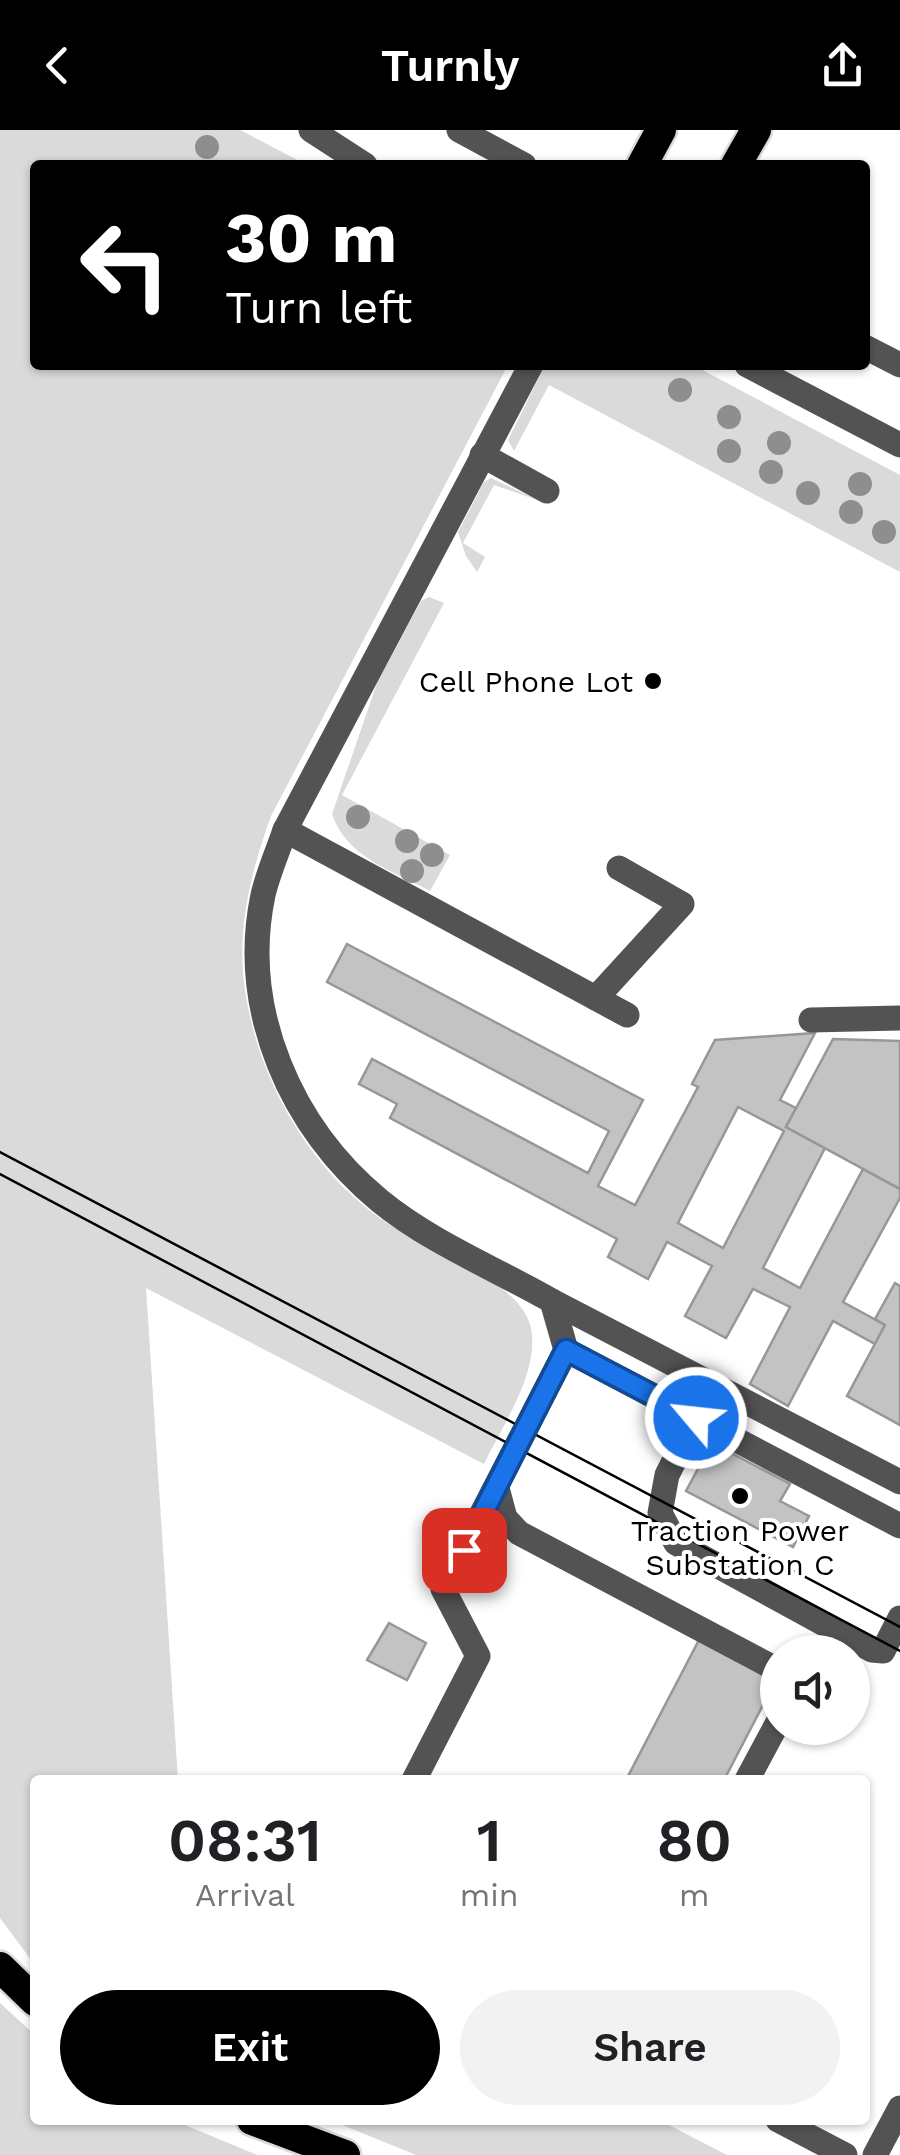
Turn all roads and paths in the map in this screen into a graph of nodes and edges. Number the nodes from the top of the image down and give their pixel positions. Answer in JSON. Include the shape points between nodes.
{"nodes":[{"id":1,"x":311,"y":130,"type":"edge"},
{"id":2,"x":459,"y":130,"type":"edge"},
{"id":3,"x":661,"y":130,"type":"edge"},
{"id":4,"x":755,"y":132,"type":"edge"},
{"id":5,"x":357,"y":160,"type":"edge"},
{"id":6,"x":515,"y":160,"type":"edge"},
{"id":7,"x":645,"y":160,"type":"edge"},
{"id":8,"x":739,"y":160,"type":"edge"},
{"id":9,"x":748,"y":160,"type":"edge"},
{"id":10,"x":870,"y":350,"type":"edge"},
{"id":11,"x":900,"y":365,"type":"edge"},
{"id":12,"x":527,"y":370,"type":"edge"},
{"id":13,"x":757,"y":370,"type":"edge"},
{"id":14,"x":900,"y":444,"type":"edge"},
{"id":15,"x":482,"y":455,"type":"junction"},
{"id":16,"x":546,"y":491,"type":"dead end"},
{"id":17,"x":285,"y":830,"type":"junction"},
{"id":18,"x":619,"y":868,"type":"dead end"},
{"id":19,"x":596,"y":998,"type":"junction"},
{"id":20,"x":628,"y":1015,"type":"dead end"},
{"id":21,"x":900,"y":1018,"type":"edge"},
{"id":22,"x":810,"y":1020,"type":"dead end"},
{"id":23,"x":552,"y":1300,"type":"junction"},
{"id":24,"x":566,"y":1350,"type":"junction"},
{"id":25,"x":696,"y":1418,"type":"junction"},
{"id":26,"x":900,"y":1482,"type":"edge"},
{"id":27,"x":497,"y":1488,"type":"junction"},
{"id":28,"x":900,"y":1526,"type":"edge"},
{"id":29,"x":900,"y":1618,"type":"edge"},
{"id":30,"x":760,"y":1661,"type":"edge"},
{"id":31,"x":766,"y":1745,"type":"edge"},
{"id":32,"x":417,"y":1775,"type":"edge"},
{"id":33,"x":750,"y":1775,"type":"edge"},
{"id":34,"x":0,"y":1967,"type":"edge"},
{"id":35,"x":30,"y":1996,"type":"edge"},
{"id":36,"x":900,"y":2108,"type":"edge"},
{"id":37,"x":265,"y":2125,"type":"edge"},
{"id":38,"x":788,"y":2125,"type":"edge"},
{"id":39,"x":344,"y":2155,"type":"edge"},
{"id":40,"x":845,"y":2155,"type":"edge"},
{"id":41,"x":876,"y":2155,"type":"edge"}],
"edges":[{"from":1,"to":5,"type":"street"},
{"from":2,"to":6,"type":"street"},
{"from":3,"to":7,"type":"highway"},
{"from":4,"to":8,"type":"highway"},
{"from":4,"to":9,"type":"highway"},
{"from":10,"to":11,"type":"street"},
{"from":12,"to":15,"type":"street"},
{"from":13,"to":14,"type":"street"},
{"from":15,"to":16,"type":"street"},
{"from":15,"to":17,"type":"street"},
{"from":17,"to":19,"type":"street"},
{"from":17,"to":23,"type":"street","via":[[264,893],[258,974],[269,1036],[312,1130],[382,1203]]},
{"from":18,"to":19,"type":"street","via":[[682,904]]},
{"from":19,"to":20,"type":"street"},
{"from":21,"to":22,"type":"street"},
{"from":23,"to":24,"type":"street"},
{"from":23,"to":26,"type":"street"},
{"from":24,"to":25,"type":"street"},
{"from":24,"to":27,"type":"street"},
{"from":25,"to":28,"type":"street"},
{"from":25,"to":29,"type":"street","via":[[667,1476],[660,1513],[676,1543],[872,1650],[883,1651]]},
{"from":27,"to":30,"type":"street","via":[[505,1518],[519,1534]]},
{"from":27,"to":32,"type":"street","via":[[443,1588],[478,1656]]},
{"from":31,"to":33,"type":"street"},
{"from":34,"to":35,"type":"highway"},
{"from":36,"to":41,"type":"street"},
{"from":37,"to":39,"type":"highway"},
{"from":38,"to":40,"type":"street"}]}
